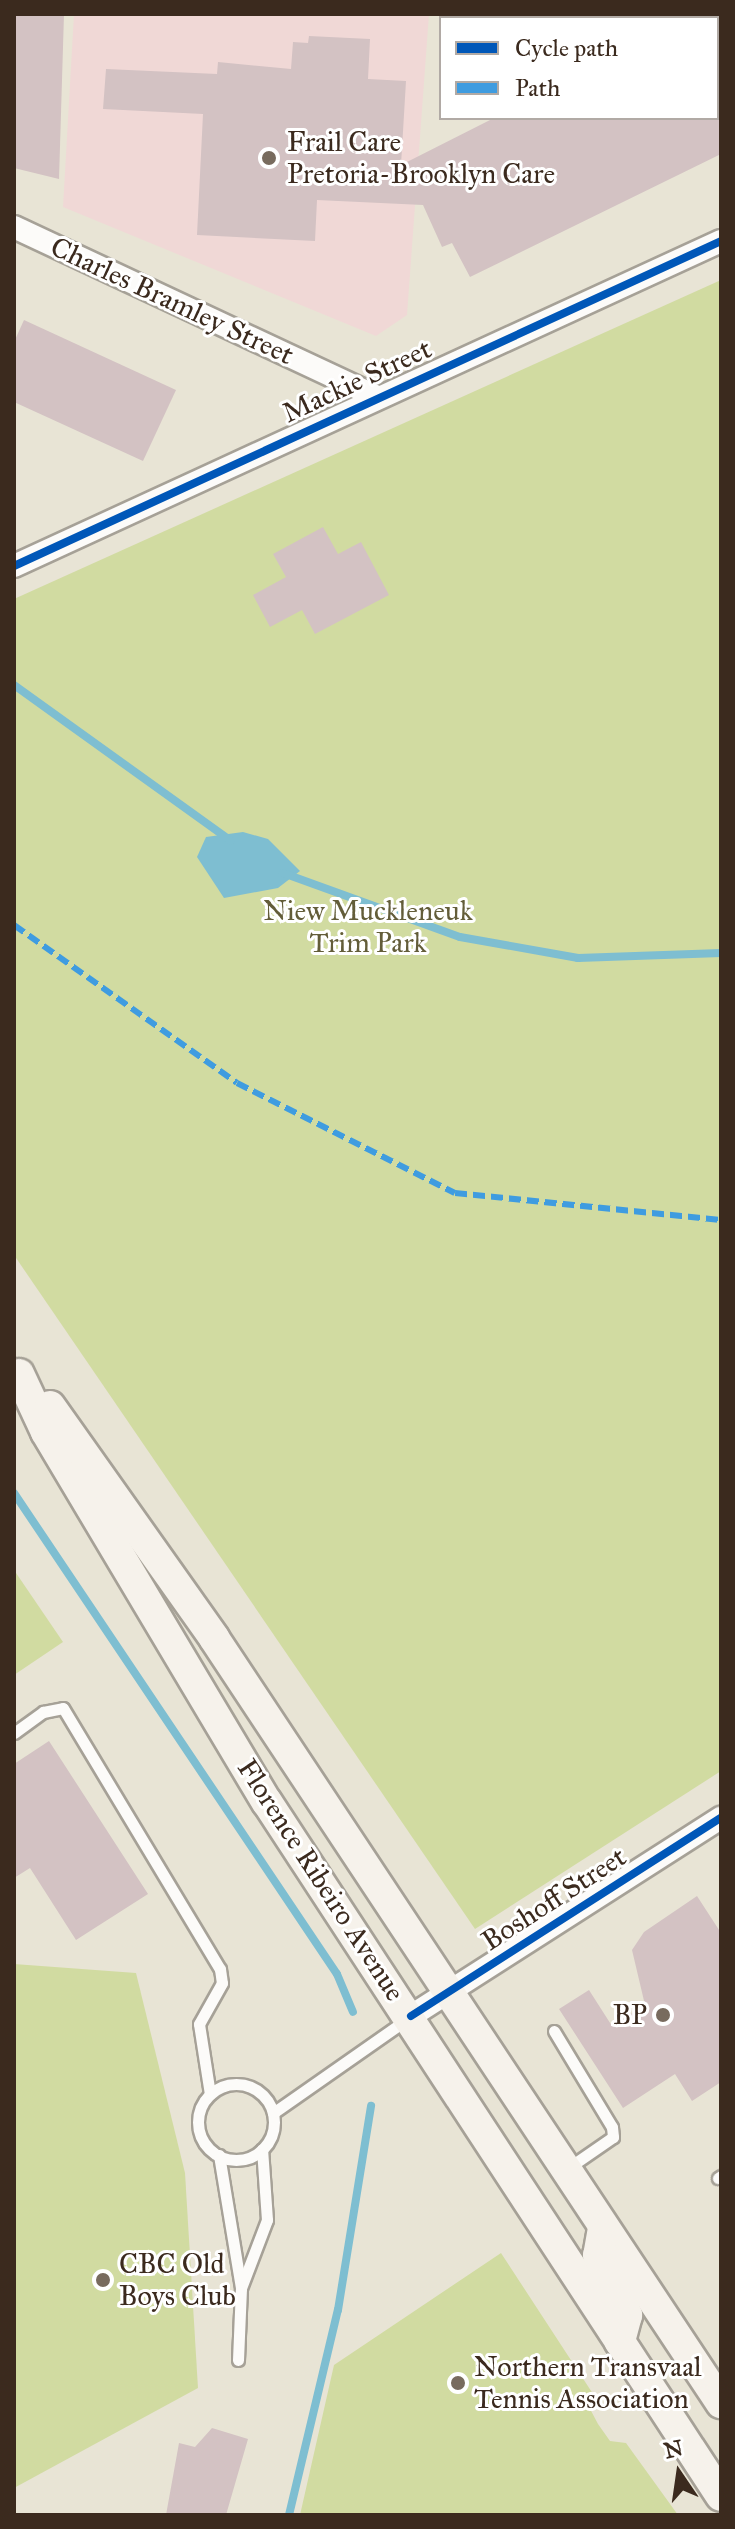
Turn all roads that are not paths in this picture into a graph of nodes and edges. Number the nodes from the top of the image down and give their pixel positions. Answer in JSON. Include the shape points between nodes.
{"nodes":[{"id":1,"x":14,"y":227,"type":"edge"},
{"id":2,"x":721,"y":241,"type":"edge"},
{"id":3,"x":374,"y":396,"type":"junction"},
{"id":4,"x":14,"y":566,"type":"edge"},
{"id":5,"x":17,"y":1370,"type":"edge"},
{"id":6,"x":14,"y":1733,"type":"edge"},
{"id":7,"x":721,"y":1818,"type":"edge"},
{"id":8,"x":446,"y":1994,"type":"junction"},
{"id":9,"x":411,"y":2016,"type":"junction"},
{"id":10,"x":554,"y":2031,"type":"dead end"},
{"id":11,"x":210,"y":2094,"type":"junction"},
{"id":12,"x":273,"y":2113,"type":"junction"},
{"id":13,"x":262,"y":2149,"type":"junction"},
{"id":14,"x":219,"y":2155,"type":"junction"},
{"id":15,"x":564,"y":2171,"type":"junction"},
{"id":16,"x":603,"y":2228,"type":"junction"},
{"id":17,"x":241,"y":2288,"type":"junction"},
{"id":18,"x":620,"y":2342,"type":"junction"},
{"id":19,"x":238,"y":2360,"type":"dead end"},
{"id":20,"x":721,"y":2403,"type":"edge"},
{"id":21,"x":721,"y":2496,"type":"edge"}],
"edges":[{"from":1,"to":3,"type":"street","name":"Charles Bramley Street"},
{"from":2,"to":3,"type":"street","name":"Mackie Street"},
{"from":3,"to":4,"type":"street","name":"Mackie Street"},
{"from":5,"to":8,"type":"main road","name":"Florence Ribeiro Avenue","via":[[81,1446],[187,1600]]},
{"from":5,"to":9,"type":"main road","name":"Florence Ribeiro Avenue","via":[[46,1432],[267,1802]]},
{"from":6,"to":11,"type":"lane","via":[[43,1712],[63,1708],[220,1969],[222,1983],[199,2024]]},
{"from":7,"to":8,"type":"street","name":"Boshoff Street"},
{"from":8,"to":9,"type":"street","name":"Boshoff Street"},
{"from":8,"to":15,"type":"main road","name":"Florence Ribeiro Avenue"},
{"from":9,"to":12,"type":"lane"},
{"from":9,"to":18,"type":"main road","name":"Florence Ribeiro Avenue"},
{"from":10,"to":15,"type":"lane","via":[[613,2137]]},
{"from":11,"to":12,"type":"lane","via":[[247,2085]]},
{"from":11,"to":14,"type":"lane","via":[[199,2130]]},
{"from":12,"to":13,"type":"lane"},
{"from":13,"to":14,"type":"lane","via":[[238,2159]]},
{"from":13,"to":17,"type":"lane","via":[[267,2220]]},
{"from":14,"to":17,"type":"lane"},
{"from":15,"to":16,"type":"main road","name":"Florence Ribeiro Avenue"},
{"from":16,"to":18,"type":"main road","via":[[598,2255],[627,2315]]},
{"from":16,"to":20,"type":"main road","name":"Florence Ribeiro Avenue"},
{"from":17,"to":19,"type":"lane"},
{"from":18,"to":21,"type":"main road","name":"Florence Ribeiro Avenue"}]}
